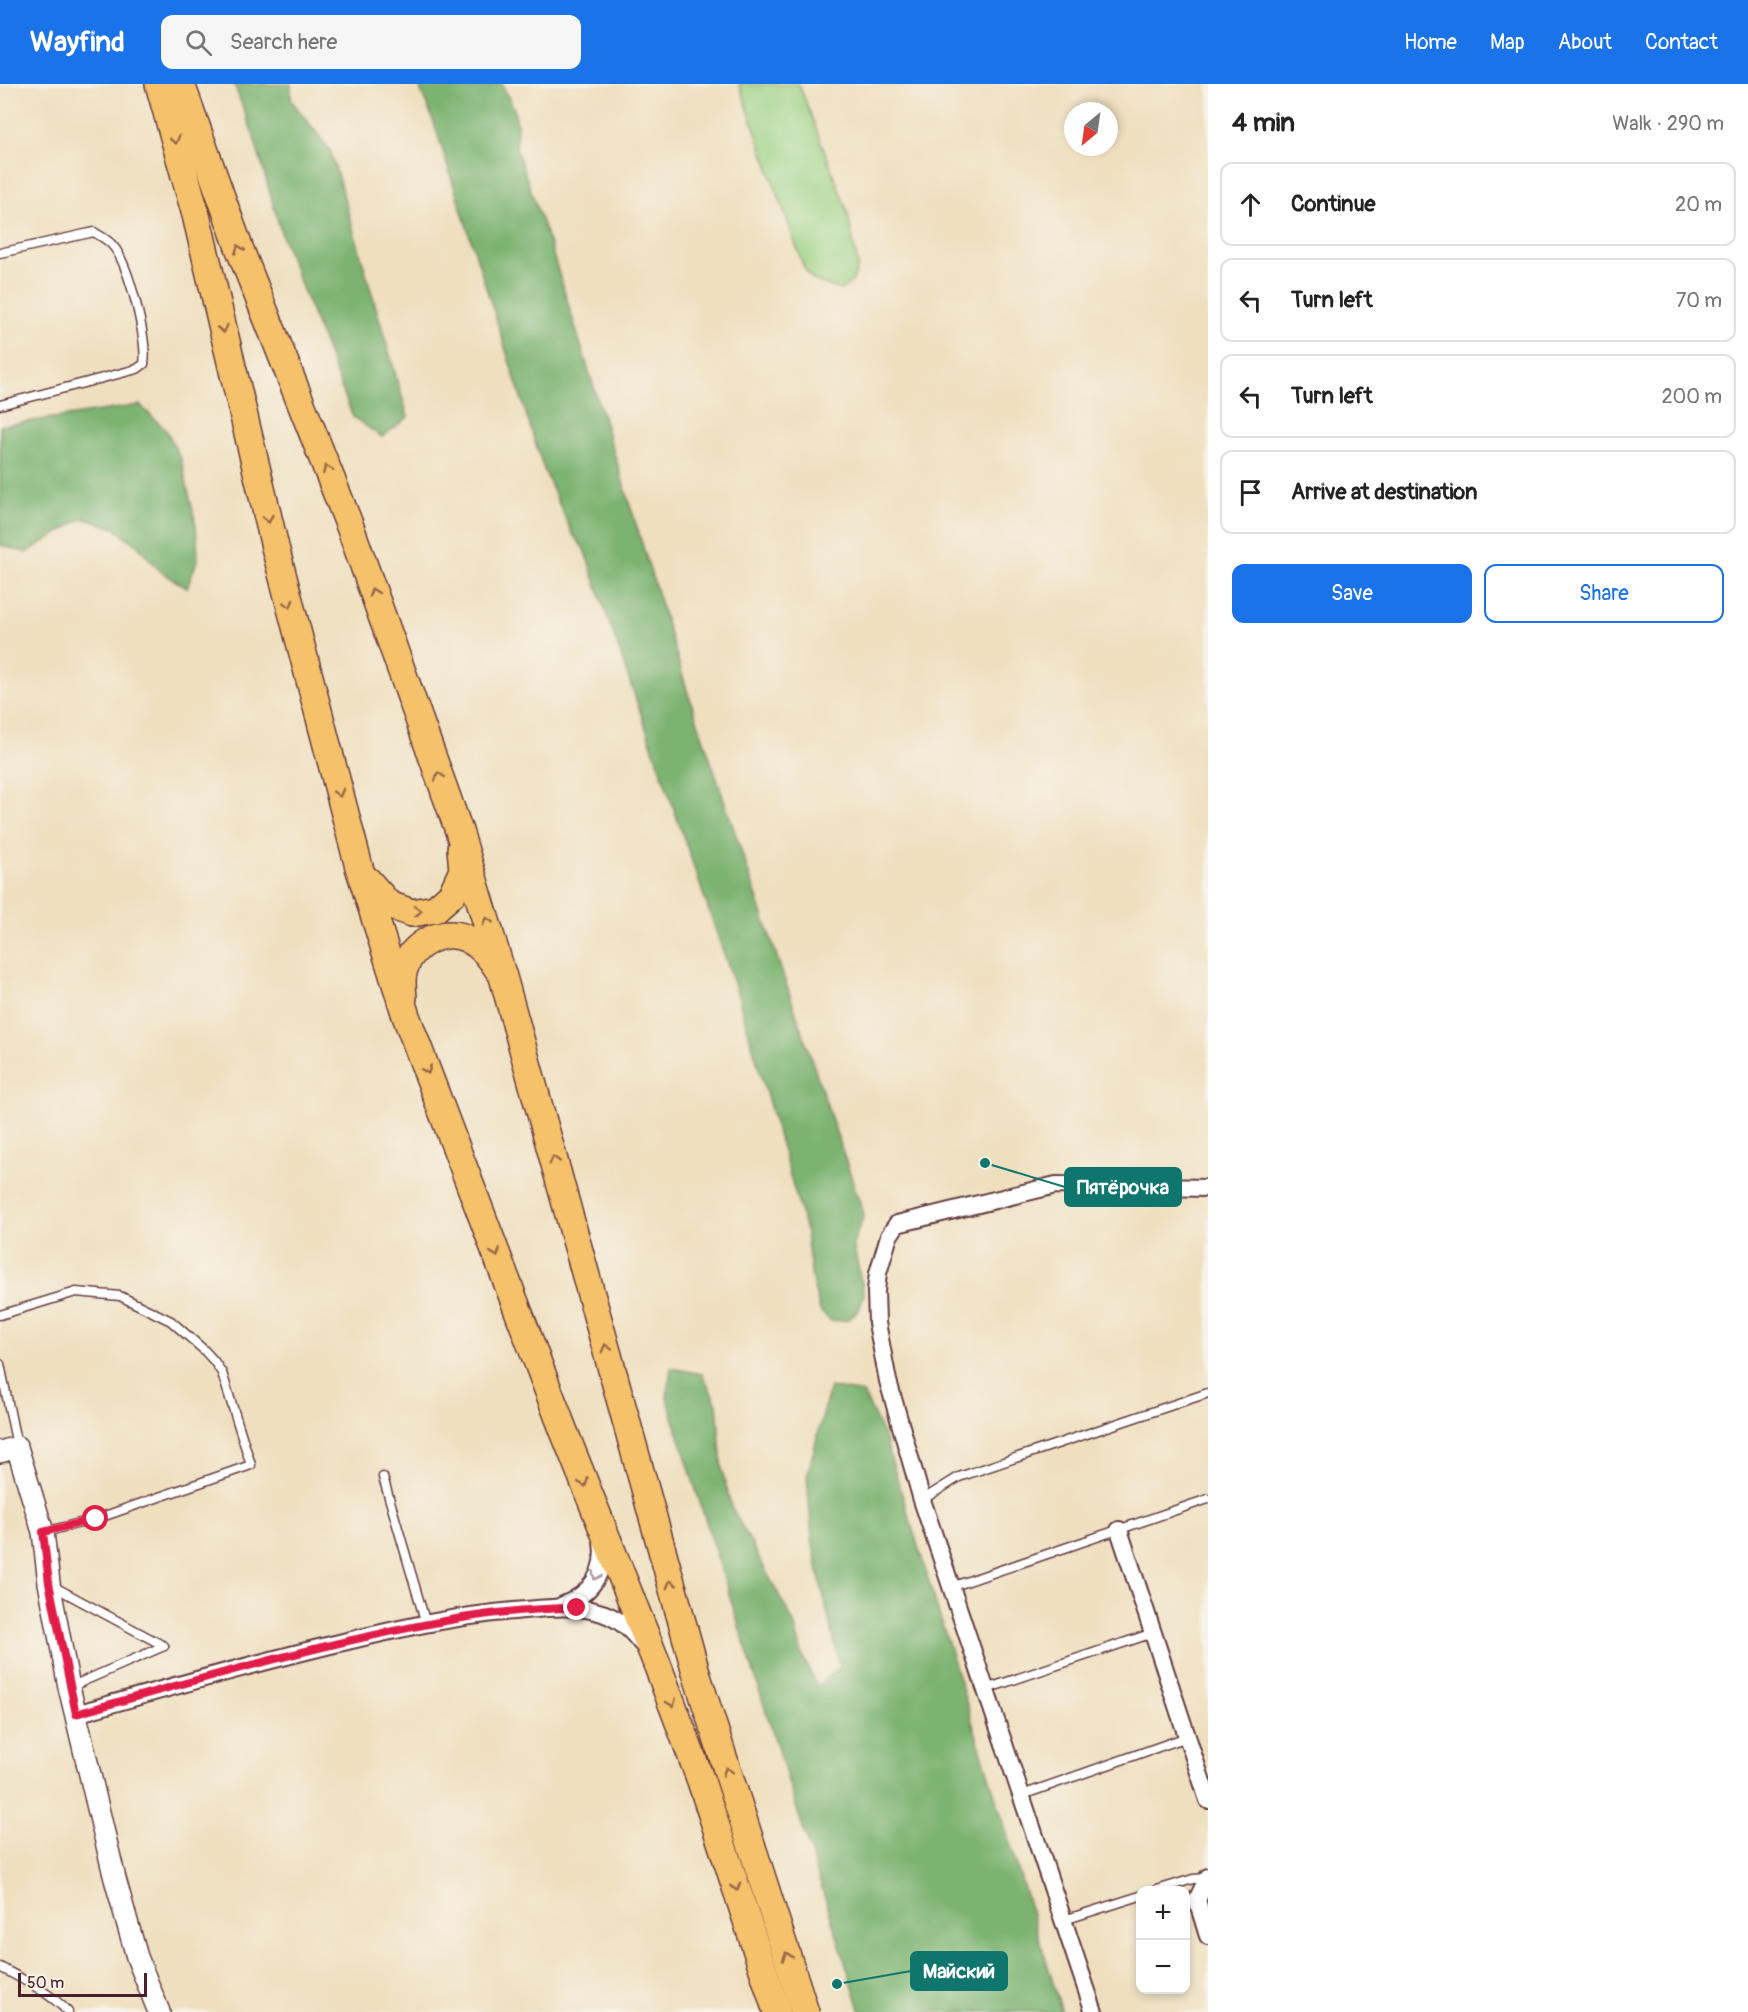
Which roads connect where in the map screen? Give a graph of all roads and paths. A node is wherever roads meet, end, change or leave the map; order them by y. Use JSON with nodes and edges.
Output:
{"nodes":[{"id":1,"x":159,"y":84,"type":"edge"},
{"id":2,"x":181,"y":84,"type":"edge"},
{"id":3,"x":0,"y":253,"type":"edge"},
{"id":4,"x":0,"y":405,"type":"edge"},
{"id":5,"x":459,"y":831,"type":"junction"},
{"id":6,"x":359,"y":867,"type":"junction"},
{"id":7,"x":503,"y":977,"type":"junction"},
{"id":8,"x":406,"y":1016,"type":"junction"},
{"id":9,"x":1208,"y":1188,"type":"edge"},
{"id":10,"x":0,"y":1315,"type":"edge"},
{"id":11,"x":0,"y":1364,"type":"edge"},
{"id":12,"x":1208,"y":1393,"type":"edge"},
{"id":13,"x":9,"y":1450,"type":"edge"},
{"id":14,"x":383,"y":1477,"type":"dead end"},
{"id":15,"x":1208,"y":1499,"type":"edge"},
{"id":16,"x":922,"y":1500,"type":"junction"},
{"id":17,"x":600,"y":1525,"type":"junction"},
{"id":18,"x":1119,"y":1530,"type":"junction"},
{"id":19,"x":43,"y":1532,"type":"junction"},
{"id":20,"x":49,"y":1583,"type":"junction"},
{"id":21,"x":951,"y":1587,"type":"junction"},
{"id":22,"x":557,"y":1608,"type":"junction"},
{"id":23,"x":426,"y":1624,"type":"junction"},
{"id":24,"x":1153,"y":1633,"type":"junction"},
{"id":25,"x":657,"y":1664,"type":"junction"},
{"id":26,"x":69,"y":1687,"type":"junction"},
{"id":27,"x":986,"y":1689,"type":"junction"},
{"id":28,"x":76,"y":1714,"type":"junction"},
{"id":29,"x":1187,"y":1737,"type":"junction"},
{"id":30,"x":1022,"y":1795,"type":"junction"},
{"id":31,"x":1208,"y":1800,"type":"edge"},
{"id":32,"x":1208,"y":1878,"type":"edge"},
{"id":33,"x":1170,"y":1886,"type":"edge"},
{"id":34,"x":1136,"y":1897,"type":"edge"},
{"id":35,"x":1064,"y":1920,"type":"junction"},
{"id":36,"x":1208,"y":1936,"type":"edge"},
{"id":37,"x":0,"y":1967,"type":"edge"},
{"id":38,"x":68,"y":2012,"type":"edge"},
{"id":39,"x":159,"y":2012,"type":"edge"},
{"id":40,"x":777,"y":2012,"type":"edge"},
{"id":41,"x":805,"y":2012,"type":"edge"},
{"id":42,"x":1094,"y":2012,"type":"edge"}],
"edges":[{"from":1,"to":6,"type":"highway","one_way":true},
{"from":5,"to":2,"type":"highway","one_way":true},
{"from":3,"to":4,"type":"lane"},
{"from":6,"to":5,"type":"highway","one_way":true},
{"from":7,"to":5,"type":"highway","one_way":true},
{"from":6,"to":8,"type":"highway"},
{"from":7,"to":8,"type":"highway"},
{"from":41,"to":7,"type":"highway","one_way":true},
{"from":8,"to":17,"type":"highway","one_way":true},
{"from":9,"to":16,"type":"street"},
{"from":10,"to":19,"type":"lane"},
{"from":11,"to":13,"type":"lane"},
{"from":12,"to":16,"type":"lane"},
{"from":13,"to":19,"type":"street"},
{"from":14,"to":23,"type":"lane"},
{"from":15,"to":18,"type":"lane"},
{"from":16,"to":21,"type":"street"},
{"from":17,"to":22,"type":"street","one_way":true},
{"from":17,"to":25,"type":"highway"},
{"from":18,"to":21,"type":"lane"},
{"from":18,"to":24,"type":"street"},
{"from":19,"to":20,"type":"street"},
{"from":20,"to":26,"type":"street"},
{"from":20,"to":26,"type":"lane"},
{"from":21,"to":27,"type":"street"},
{"from":22,"to":23,"type":"street"},
{"from":22,"to":25,"type":"street"},
{"from":23,"to":28,"type":"street"},
{"from":24,"to":27,"type":"lane"},
{"from":24,"to":29,"type":"street"},
{"from":25,"to":40,"type":"highway","one_way":true},
{"from":26,"to":28,"type":"street"},
{"from":27,"to":30,"type":"street"},
{"from":28,"to":39,"type":"street"},
{"from":29,"to":30,"type":"lane"},
{"from":29,"to":31,"type":"street"},
{"from":30,"to":35,"type":"street"},
{"from":32,"to":33,"type":"lane"},
{"from":32,"to":36,"type":"street"},
{"from":34,"to":35,"type":"lane"},
{"from":35,"to":42,"type":"street"},
{"from":37,"to":38,"type":"lane"}]}
